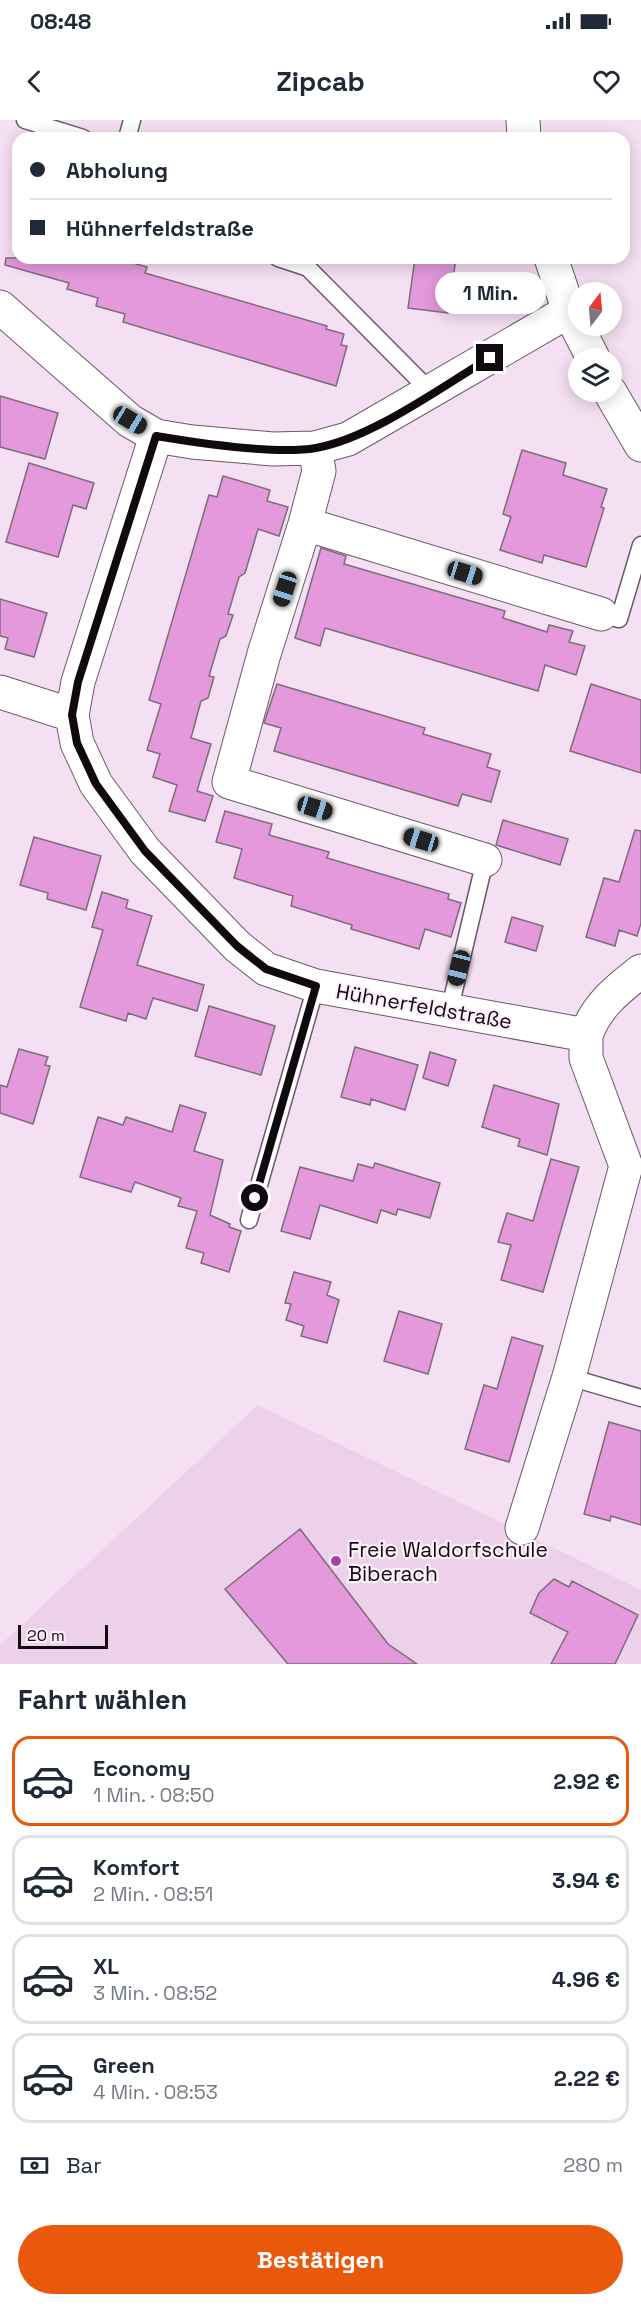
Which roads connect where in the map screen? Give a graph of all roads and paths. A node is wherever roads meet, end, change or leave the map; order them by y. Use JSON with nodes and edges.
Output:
{"nodes":[{"id":1,"x":25,"y":120,"type":"edge"},
{"id":2,"x":64,"y":132,"type":"edge"},
{"id":3,"x":296,"y":264,"type":"edge"},
{"id":4,"x":553,"y":264,"type":"edge"},
{"id":5,"x":0,"y":308,"type":"edge"},
{"id":6,"x":568,"y":308,"type":"edge"},
{"id":7,"x":568,"y":312,"type":"edge"},
{"id":8,"x":432,"y":393,"type":"junction"},
{"id":9,"x":616,"y":402,"type":"edge"},
{"id":10,"x":156,"y":436,"type":"junction"},
{"id":11,"x":641,"y":445,"type":"edge"},
{"id":12,"x":315,"y":448,"type":"junction"},
{"id":13,"x":306,"y":524,"type":"junction"},
{"id":14,"x":641,"y":545,"type":"edge"},
{"id":15,"x":601,"y":614,"type":"joint"},
{"id":16,"x":0,"y":692,"type":"edge"},
{"id":17,"x":72,"y":715,"type":"junction"},
{"id":18,"x":485,"y":860,"type":"joint"},
{"id":19,"x":641,"y":971,"type":"edge"},
{"id":20,"x":316,"y":986,"type":"junction"},
{"id":21,"x":449,"y":1011,"type":"junction"},
{"id":22,"x":586,"y":1035,"type":"junction"},
{"id":23,"x":634,"y":1171,"type":"edge"},
{"id":24,"x":249,"y":1220,"type":"dead end"},
{"id":25,"x":569,"y":1377,"type":"junction"},
{"id":26,"x":641,"y":1398,"type":"edge"},
{"id":27,"x":522,"y":1528,"type":"dead end"}],
"edges":[{"from":1,"to":2,"type":"lane"},
{"from":3,"to":8,"type":"lane"},
{"from":4,"to":6,"type":"street"},
{"from":5,"to":10,"type":"street"},
{"from":7,"to":8,"type":"street"},
{"from":8,"to":12,"type":"street"},
{"from":9,"to":11,"type":"street"},
{"from":10,"to":12,"type":"street"},
{"from":10,"to":17,"type":"street","name":"Hühnerfeldstraße"},
{"from":12,"to":13,"type":"street"},
{"from":13,"to":15,"type":"street"},
{"from":13,"to":18,"type":"street"},
{"from":14,"to":15,"type":"lane"},
{"from":16,"to":17,"type":"street"},
{"from":17,"to":20,"type":"street","name":"Hühnerfeldstraße"},
{"from":18,"to":21,"type":"lane"},
{"from":19,"to":22,"type":"street"},
{"from":20,"to":21,"type":"street","name":"Hühnerfeldstraße"},
{"from":20,"to":24,"type":"lane"},
{"from":21,"to":22,"type":"street","name":"Hühnerfeldstraße"},
{"from":22,"to":23,"type":"street"},
{"from":23,"to":25,"type":"street"},
{"from":25,"to":26,"type":"lane"},
{"from":25,"to":27,"type":"street"}]}
